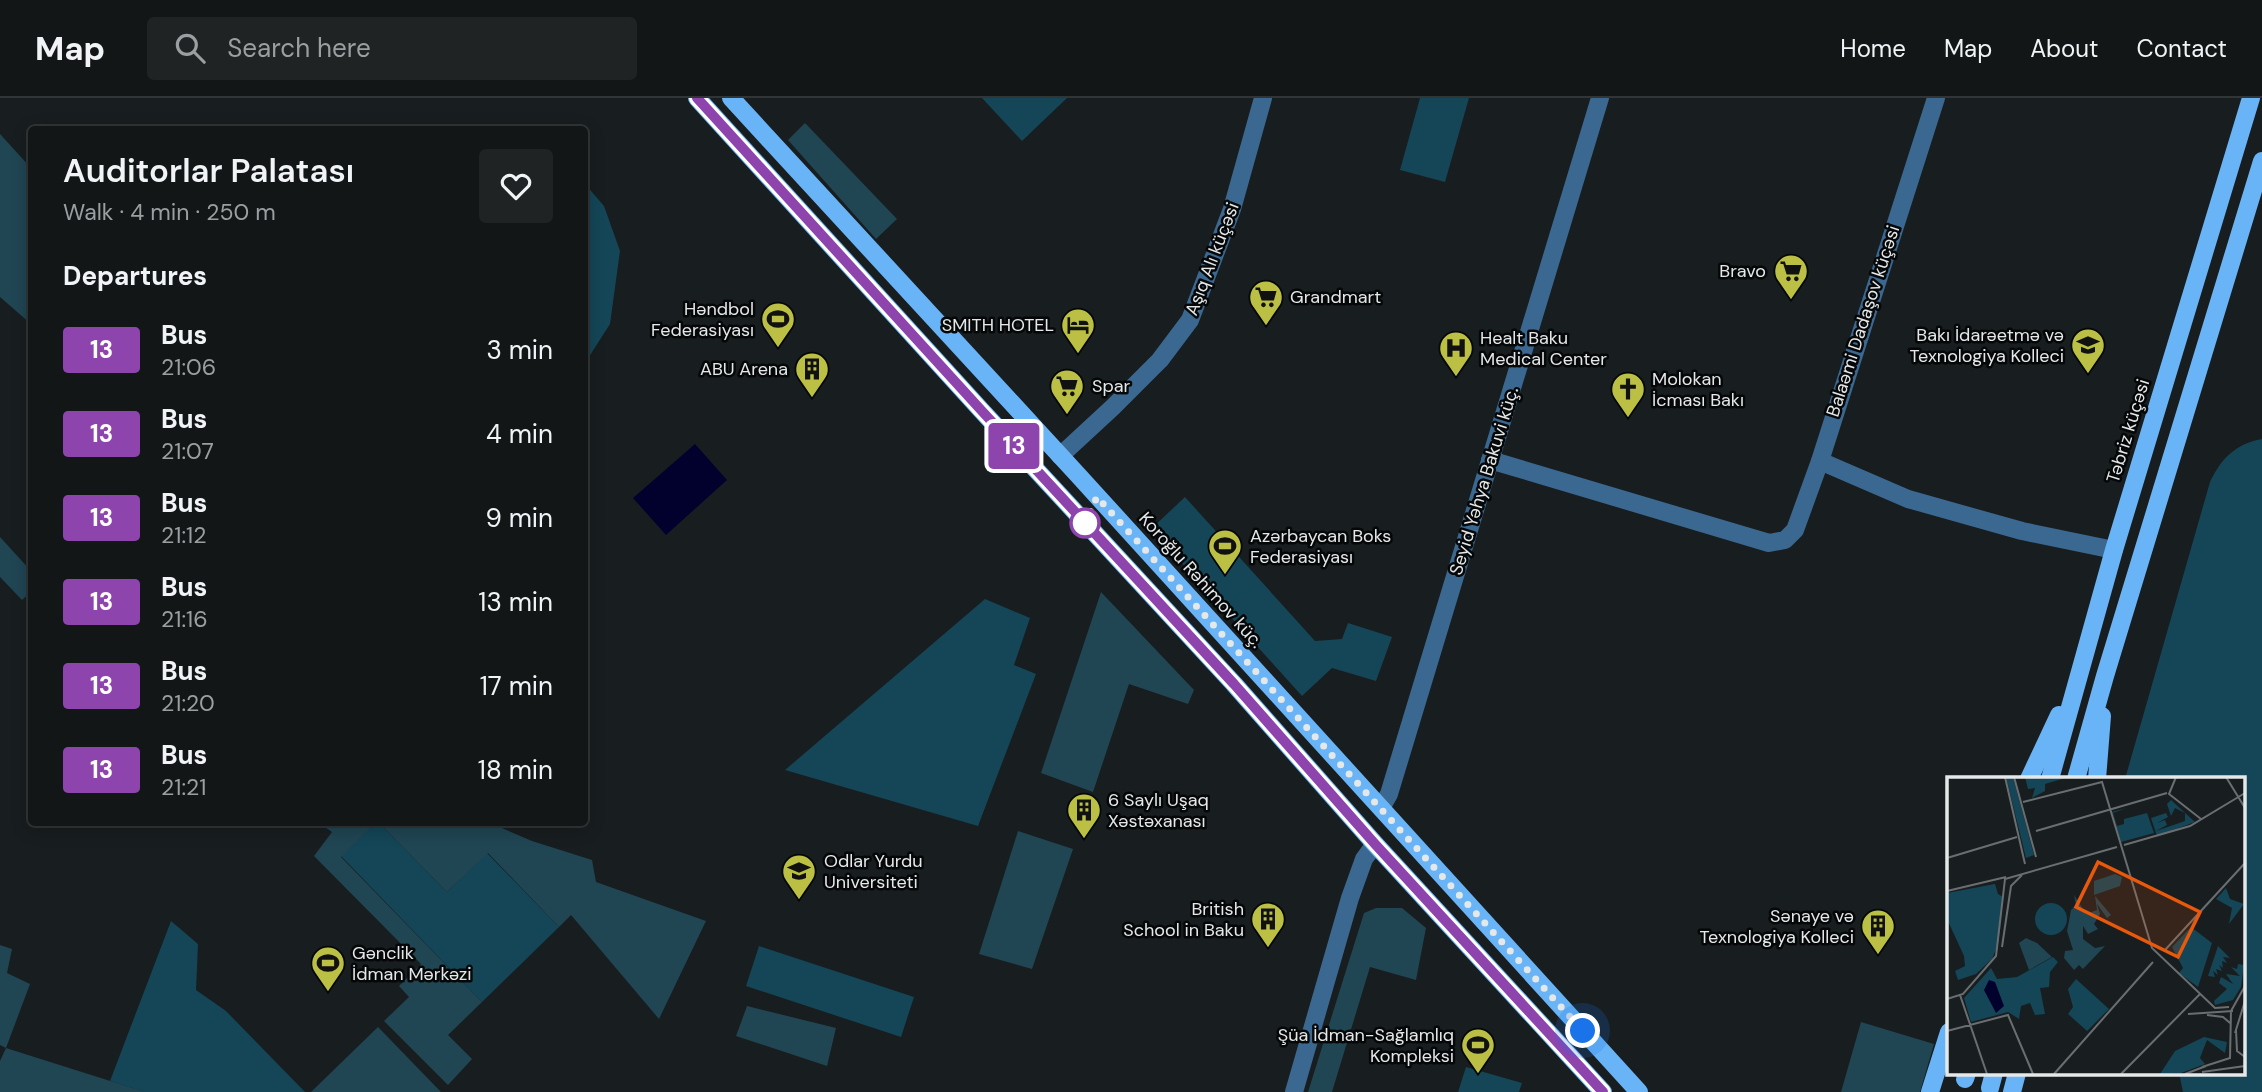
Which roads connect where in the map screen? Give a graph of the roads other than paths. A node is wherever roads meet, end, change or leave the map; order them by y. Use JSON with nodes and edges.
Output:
{"nodes":[{"id":1,"x":697,"y":98,"type":"edge"},
{"id":2,"x":731,"y":98,"type":"edge"},
{"id":3,"x":1263,"y":98,"type":"edge"},
{"id":4,"x":1600,"y":98,"type":"edge"},
{"id":5,"x":1936,"y":98,"type":"edge"},
{"id":6,"x":2251,"y":98,"type":"edge"},
{"id":7,"x":2262,"y":161,"type":"edge"},
{"id":8,"x":1060,"y":456,"type":"junction"},
{"id":9,"x":1490,"y":460,"type":"junction"},
{"id":10,"x":1820,"y":461,"type":"junction"},
{"id":11,"x":2114,"y":550,"type":"junction"},
{"id":12,"x":2081,"y":671,"type":"junction"},
{"id":13,"x":2105,"y":676,"type":"junction"},
{"id":14,"x":2030,"y":777,"type":"edge"},
{"id":15,"x":2051,"y":777,"type":"edge"},
{"id":16,"x":2077,"y":777,"type":"edge"},
{"id":17,"x":2097,"y":777,"type":"edge"},
{"id":18,"x":1381,"y":808,"type":"junction"},
{"id":19,"x":1375,"y":844,"type":"junction"},
{"id":20,"x":1947,"y":1038,"type":"edge"},
{"id":21,"x":2017,"y":1074,"type":"edge"},
{"id":22,"x":1294,"y":1092,"type":"edge"},
{"id":23,"x":1603,"y":1092,"type":"edge"},
{"id":24,"x":1639,"y":1092,"type":"edge"},
{"id":25,"x":1930,"y":1092,"type":"edge"},
{"id":26,"x":2012,"y":1092,"type":"edge"}],
"edges":[{"from":1,"to":19,"type":"main road"},
{"from":2,"to":8,"type":"main road","name":"Koroğlu Rəhimov küç."},
{"from":3,"to":8,"type":"street","name":"Aşıq Alı küçəsi"},
{"from":4,"to":9,"type":"street","name":"Seyid Yəhya Bakuvi küç."},
{"from":5,"to":10,"type":"street","name":"Balaəmi Dadaşov küçəsi"},
{"from":6,"to":11,"type":"main road","name":"Təbriz küçəsi"},
{"from":7,"to":13,"type":"main road"},
{"from":8,"to":18,"type":"main road","name":"Koroğlu Rəhimov küç."},
{"from":9,"to":10,"type":"street","name":"Balaəmi Dadaşov küçəsi"},
{"from":9,"to":18,"type":"street","name":"Seyid Yəhya Bakuvi küç."},
{"from":10,"to":11,"type":"street"},
{"from":11,"to":12,"type":"main road","name":"Təbriz küçəsi"},
{"from":12,"to":14,"type":"main road"},
{"from":12,"to":15,"type":"main road","name":"Təbriz küçəsi"},
{"from":13,"to":16,"type":"main road"},
{"from":13,"to":17,"type":"main road"},
{"from":18,"to":24,"type":"main road","name":"Koroğlu Rəhimov küç."},
{"from":19,"to":22,"type":"street"},
{"from":19,"to":23,"type":"main road"},
{"from":20,"to":25,"type":"main road"},
{"from":21,"to":26,"type":"main road"}]}
